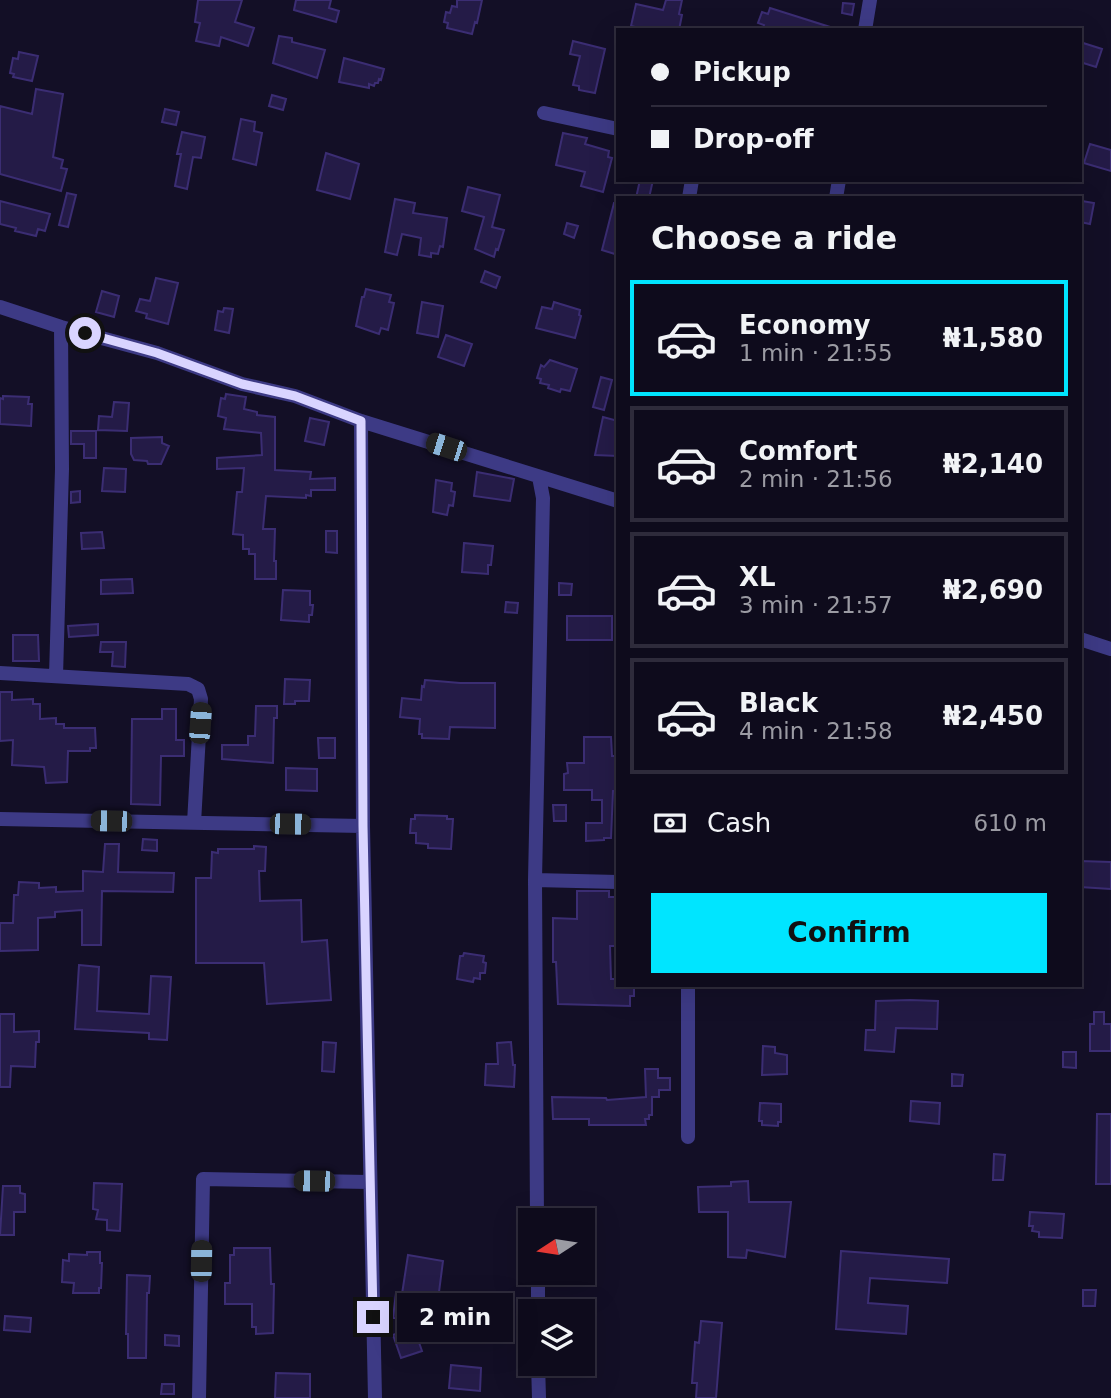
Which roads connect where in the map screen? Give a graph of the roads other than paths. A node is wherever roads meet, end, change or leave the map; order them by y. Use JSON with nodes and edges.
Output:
{"nodes":[{"id":1,"x":870,"y":0,"type":"edge"},
{"id":2,"x":865,"y":28,"type":"edge"},
{"id":3,"x":544,"y":113,"type":"dead end"},
{"id":4,"x":616,"y":129,"type":"edge"},
{"id":5,"x":0,"y":307,"type":"edge"},
{"id":6,"x":61,"y":327,"type":"junction"},
{"id":7,"x":361,"y":421,"type":"junction"},
{"id":8,"x":539,"y":477,"type":"junction"},
{"id":9,"x":616,"y":500,"type":"edge"},
{"id":10,"x":1082,"y":640,"type":"edge"},
{"id":11,"x":1111,"y":649,"type":"edge"},
{"id":12,"x":0,"y":673,"type":"edge"},
{"id":13,"x":56,"y":676,"type":"junction"},
{"id":14,"x":0,"y":819,"type":"edge"},
{"id":15,"x":194,"y":823,"type":"junction"},
{"id":16,"x":363,"y":826,"type":"junction"},
{"id":17,"x":535,"y":880,"type":"junction"},
{"id":18,"x":616,"y":882,"type":"edge"},
{"id":19,"x":688,"y":987,"type":"edge"},
{"id":20,"x":688,"y":1137,"type":"dead end"},
{"id":21,"x":369,"y":1182,"type":"junction"},
{"id":22,"x":537,"y":1208,"type":"edge"},
{"id":23,"x":538,"y":1376,"type":"edge"},
{"id":24,"x":199,"y":1398,"type":"edge"},
{"id":25,"x":375,"y":1398,"type":"edge"},
{"id":26,"x":539,"y":1398,"type":"edge"}],
"edges":[{"from":1,"to":2,"type":"street"},
{"from":3,"to":4,"type":"street"},
{"from":5,"to":6,"type":"street"},
{"from":6,"to":7,"type":"street"},
{"from":6,"to":13,"type":"street"},
{"from":7,"to":8,"type":"street"},
{"from":7,"to":16,"type":"street"},
{"from":8,"to":9,"type":"street"},
{"from":8,"to":17,"type":"street"},
{"from":10,"to":11,"type":"street"},
{"from":12,"to":13,"type":"street"},
{"from":13,"to":15,"type":"street"},
{"from":14,"to":15,"type":"street"},
{"from":15,"to":16,"type":"street"},
{"from":16,"to":21,"type":"street"},
{"from":17,"to":18,"type":"street"},
{"from":17,"to":22,"type":"street"},
{"from":19,"to":20,"type":"street"},
{"from":21,"to":24,"type":"street"},
{"from":21,"to":25,"type":"street"},
{"from":23,"to":26,"type":"street"}]}
